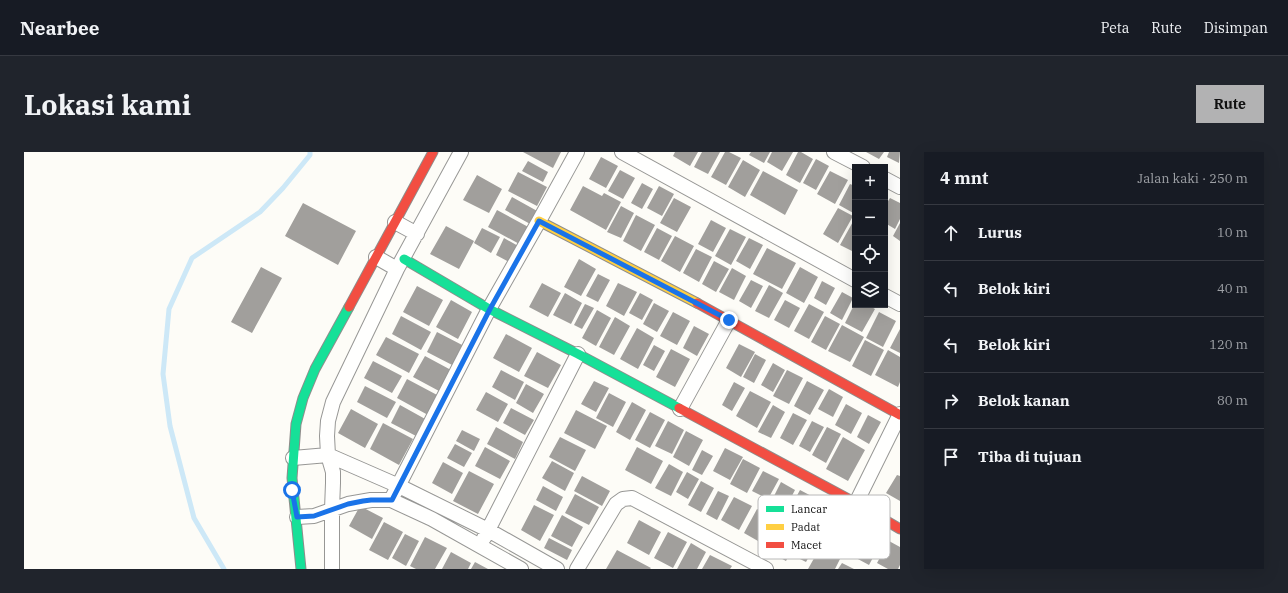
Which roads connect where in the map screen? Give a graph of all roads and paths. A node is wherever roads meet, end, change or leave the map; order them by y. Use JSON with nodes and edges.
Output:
{"nodes":[{"id":1,"x":433,"y":152,"type":"edge"},
{"id":2,"x":461,"y":152,"type":"edge"},
{"id":3,"x":577,"y":152,"type":"edge"},
{"id":4,"x":622,"y":152,"type":"edge"},
{"id":5,"x":834,"y":152,"type":"edge"},
{"id":6,"x":857,"y":164,"type":"edge"},
{"id":7,"x":888,"y":180,"type":"edge"},
{"id":8,"x":900,"y":186,"type":"edge"},
{"id":9,"x":539,"y":221,"type":"junction"},
{"id":10,"x":395,"y":222,"type":"junction"},
{"id":11,"x":417,"y":234,"type":"junction"},
{"id":12,"x":376,"y":257,"type":"junction"},
{"id":13,"x":401,"y":264,"type":"junction"},
{"id":14,"x":852,"y":278,"type":"edge"},
{"id":15,"x":888,"y":298,"type":"edge"},
{"id":16,"x":900,"y":304,"type":"edge"},
{"id":17,"x":490,"y":309,"type":"junction"},
{"id":18,"x":729,"y":320,"type":"junction"},
{"id":19,"x":578,"y":354,"type":"junction"},
{"id":20,"x":680,"y":409,"type":"junction"},
{"id":21,"x":900,"y":414,"type":"edge"},
{"id":22,"x":328,"y":455,"type":"junction"},
{"id":23,"x":293,"y":458,"type":"junction"},
{"id":24,"x":399,"y":486,"type":"junction"},
{"id":25,"x":843,"y":495,"type":"edge"},
{"id":26,"x":860,"y":495,"type":"edge"},
{"id":27,"x":392,"y":500,"type":"junction"},
{"id":28,"x":332,"y":509,"type":"junction"},
{"id":29,"x":297,"y":517,"type":"junction"},
{"id":30,"x":890,"y":523,"type":"edge"},
{"id":31,"x":900,"y":529,"type":"edge"},
{"id":32,"x":488,"y":530,"type":"junction"},
{"id":33,"x":480,"y":545,"type":"junction"},
{"id":34,"x":301,"y":569,"type":"edge"},
{"id":35,"x":332,"y":569,"type":"edge"},
{"id":36,"x":521,"y":569,"type":"edge"},
{"id":37,"x":557,"y":569,"type":"edge"},
{"id":38,"x":578,"y":569,"type":"edge"},
{"id":39,"x":766,"y":569,"type":"edge"}],
"edges":[{"from":1,"to":10,"type":"street"},
{"from":2,"to":11,"type":"street"},
{"from":3,"to":9,"type":"street"},
{"from":4,"to":14,"type":"street"},
{"from":5,"to":6,"type":"street"},
{"from":7,"to":8,"type":"street"},
{"from":9,"to":17,"type":"street"},
{"from":9,"to":18,"type":"street"},
{"from":10,"to":11,"type":"street"},
{"from":10,"to":12,"type":"street"},
{"from":11,"to":13,"type":"street"},
{"from":12,"to":13,"type":"street"},
{"from":12,"to":23,"type":"street"},
{"from":13,"to":17,"type":"street"},
{"from":13,"to":22,"type":"street"},
{"from":15,"to":16,"type":"street"},
{"from":17,"to":19,"type":"street"},
{"from":17,"to":24,"type":"street"},
{"from":18,"to":20,"type":"street"},
{"from":18,"to":21,"type":"street"},
{"from":19,"to":20,"type":"street"},
{"from":19,"to":32,"type":"street"},
{"from":20,"to":25,"type":"street"},
{"from":21,"to":26,"type":"street"},
{"from":22,"to":23,"type":"street"},
{"from":22,"to":24,"type":"street"},
{"from":22,"to":28,"type":"street"},
{"from":23,"to":29,"type":"street"},
{"from":24,"to":27,"type":"street"},
{"from":24,"to":32,"type":"street"},
{"from":27,"to":28,"type":"street"},
{"from":27,"to":33,"type":"street"},
{"from":28,"to":29,"type":"street"},
{"from":28,"to":35,"type":"street"},
{"from":29,"to":34,"type":"street"},
{"from":30,"to":31,"type":"street"},
{"from":32,"to":33,"type":"street"},
{"from":32,"to":37,"type":"street"},
{"from":33,"to":36,"type":"street"},
{"from":38,"to":39,"type":"street"}]}
